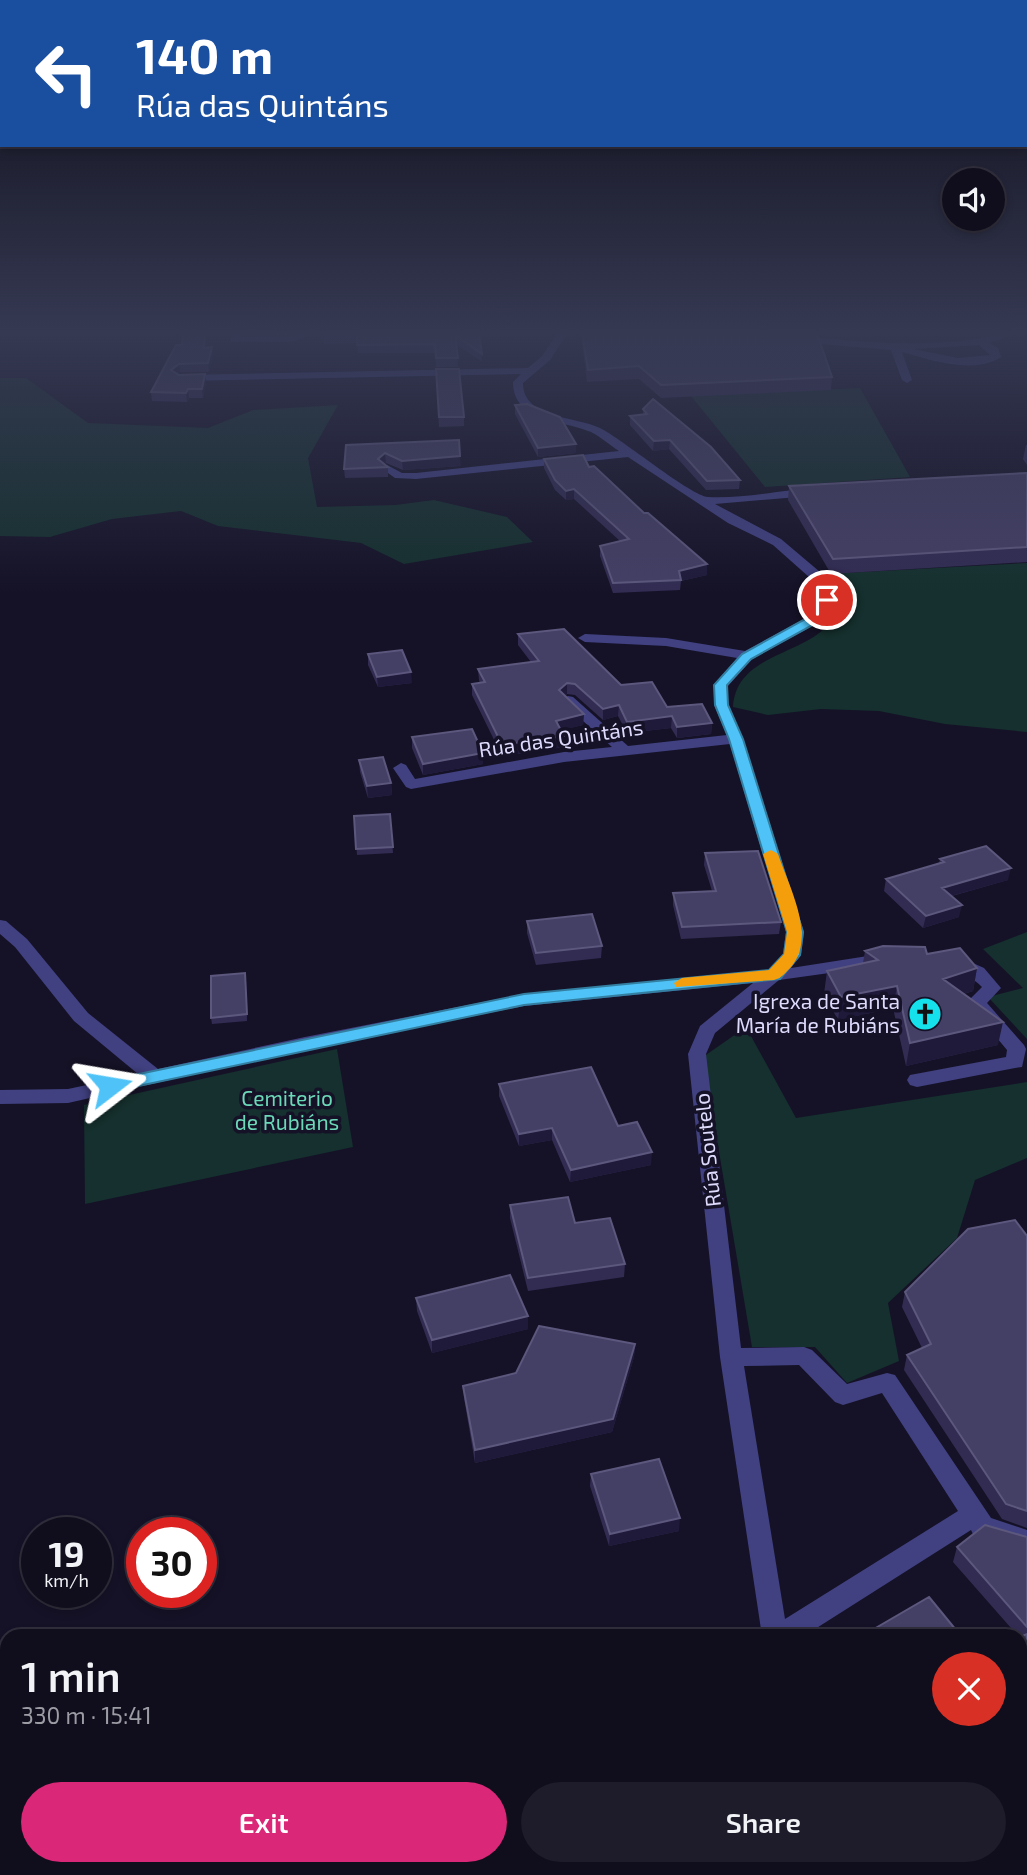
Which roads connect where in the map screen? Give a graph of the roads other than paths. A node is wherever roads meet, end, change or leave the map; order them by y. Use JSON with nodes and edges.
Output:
{"nodes":[{"id":1,"x":557,"y":420,"type":"edge"},
{"id":2,"x":631,"y":453,"type":"junction"},
{"id":3,"x":387,"y":467,"type":"edge"},
{"id":4,"x":823,"y":491,"type":"edge"},
{"id":5,"x":703,"y":501,"type":"junction"},
{"id":6,"x":585,"y":638,"type":"dead end"},
{"id":7,"x":747,"y":656,"type":"junction"},
{"id":8,"x":568,"y":700,"type":"edge"},
{"id":9,"x":736,"y":739,"type":"junction"},
{"id":10,"x":625,"y":751,"type":"junction"},
{"id":11,"x":401,"y":768,"type":"dead end"},
{"id":12,"x":0,"y":925,"type":"edge"},
{"id":13,"x":902,"y":959,"type":"edge"},
{"id":14,"x":939,"y":961,"type":"edge"},
{"id":15,"x":774,"y":975,"type":"junction"},
{"id":16,"x":152,"y":1075,"type":"junction"},
{"id":17,"x":917,"y":1080,"type":"dead end"},
{"id":18,"x":0,"y":1097,"type":"edge"},
{"id":19,"x":731,"y":1357,"type":"junction"},
{"id":20,"x":975,"y":1514,"type":"junction"},
{"id":21,"x":1027,"y":1541,"type":"edge"},
{"id":22,"x":774,"y":1629,"type":"edge"},
{"id":23,"x":792,"y":1629,"type":"edge"}],
"edges":[{"from":1,"to":2,"type":"street"},
{"from":2,"to":3,"type":"street"},
{"from":2,"to":5,"type":"street"},
{"from":4,"to":5,"type":"street"},
{"from":5,"to":7,"type":"street"},
{"from":6,"to":7,"type":"street"},
{"from":7,"to":9,"type":"street"},
{"from":8,"to":10,"type":"street"},
{"from":9,"to":10,"type":"street","name":"Rúa das Quintáns"},
{"from":9,"to":15,"type":"street"},
{"from":10,"to":11,"type":"street","name":"Rúa das Quintáns"},
{"from":12,"to":16,"type":"street"},
{"from":13,"to":15,"type":"street"},
{"from":14,"to":17,"type":"street"},
{"from":15,"to":16,"type":"street"},
{"from":15,"to":19,"type":"street","name":"Rúa Soutelo"},
{"from":16,"to":18,"type":"street"},
{"from":19,"to":20,"type":"street"},
{"from":19,"to":22,"type":"street","name":"Rúa Soutelo"},
{"from":20,"to":21,"type":"street"},
{"from":20,"to":23,"type":"street"}]}
